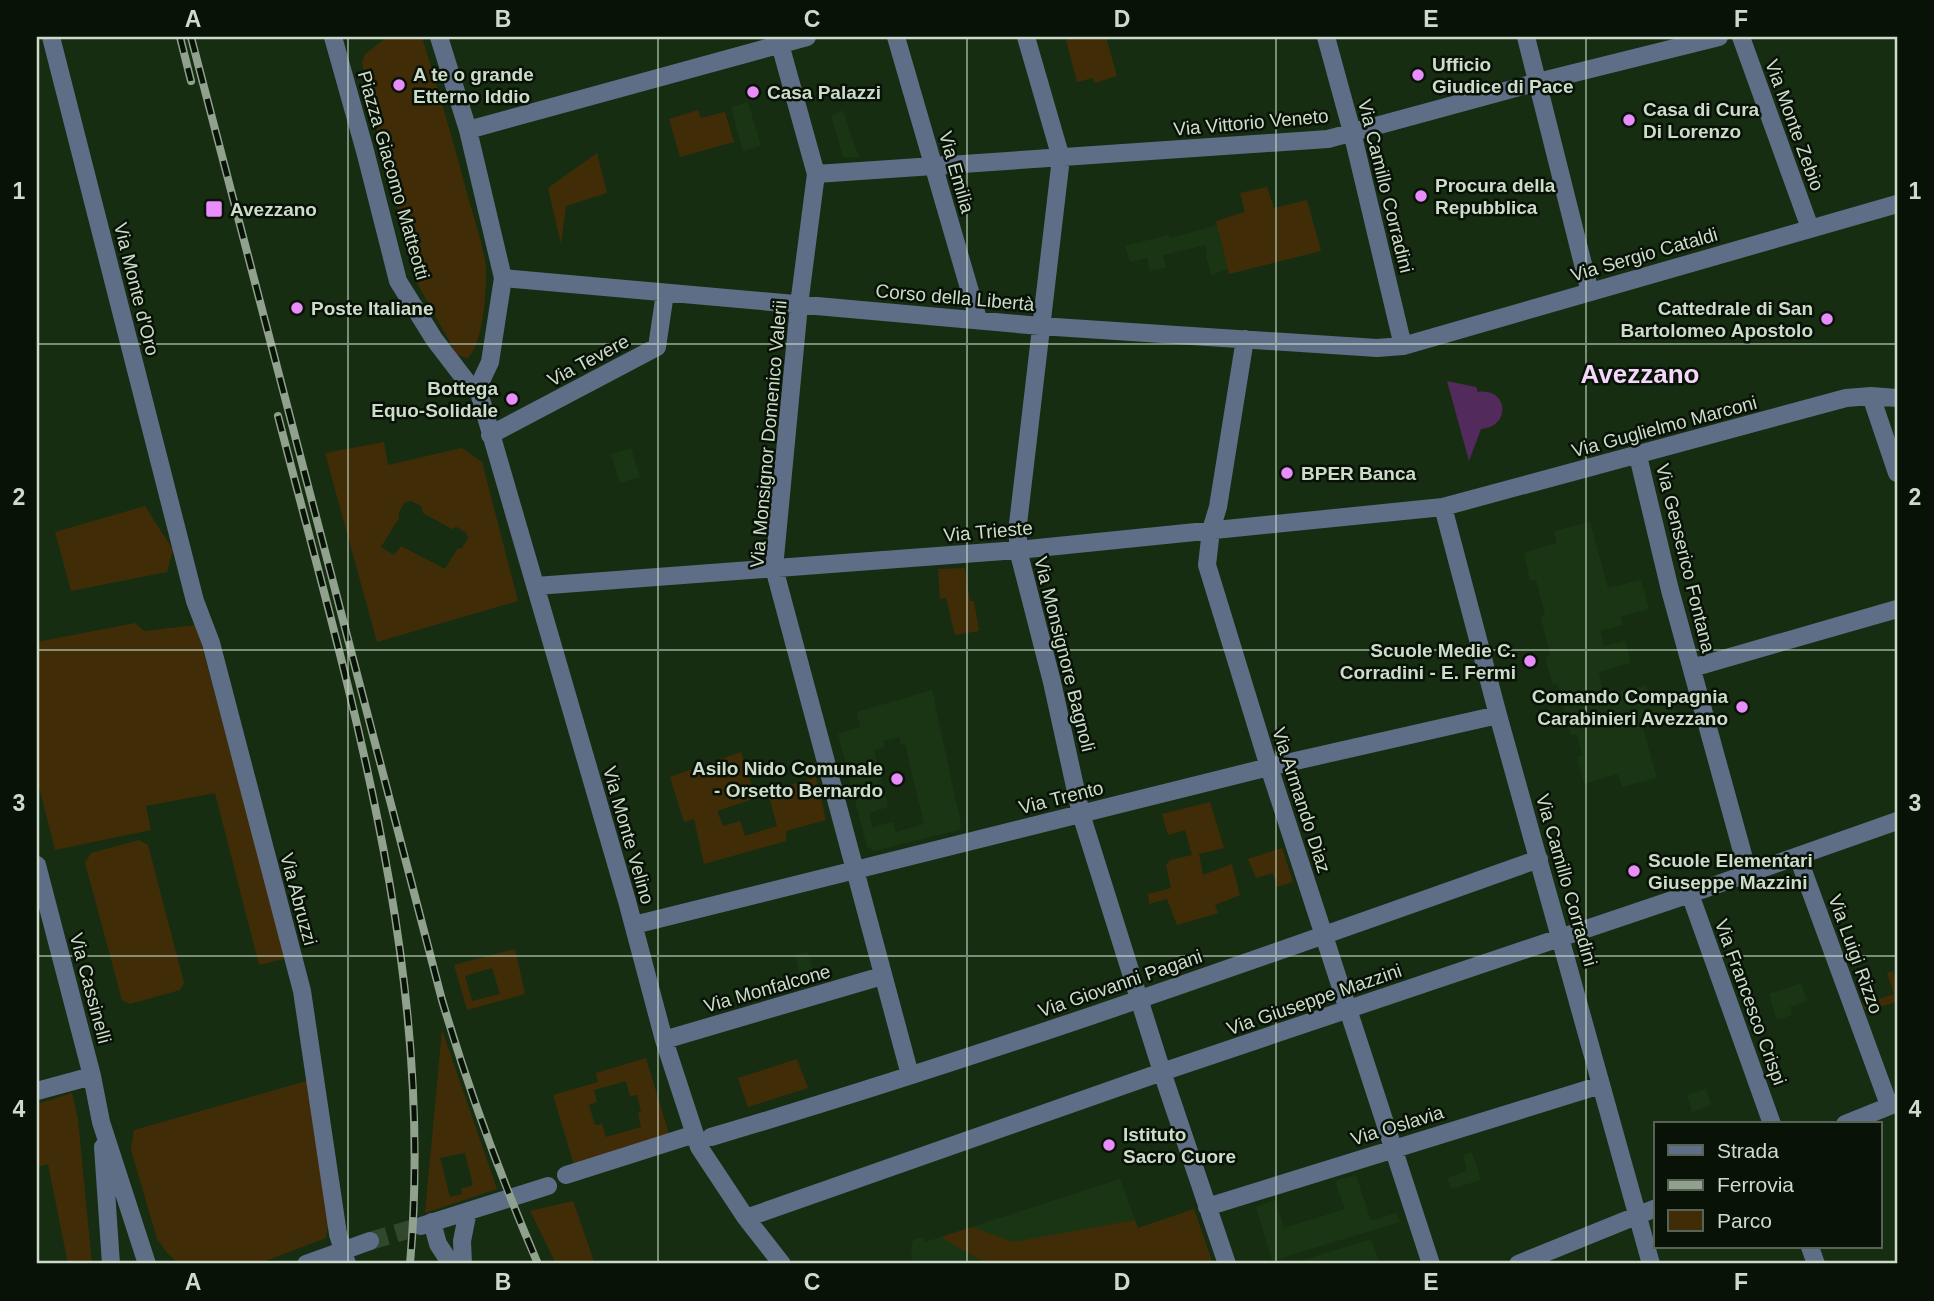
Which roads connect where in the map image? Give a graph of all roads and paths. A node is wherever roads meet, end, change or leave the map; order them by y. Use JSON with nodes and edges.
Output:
{"nodes":[{"id":1,"x":51,"y":37,"type":"edge"},
{"id":2,"x":439,"y":37,"type":"edge"},
{"id":3,"x":807,"y":37,"type":"edge"},
{"id":4,"x":896,"y":37,"type":"edge"},
{"id":5,"x":1026,"y":37,"type":"edge"},
{"id":6,"x":1325,"y":37,"type":"edge"},
{"id":7,"x":1526,"y":37,"type":"edge"},
{"id":8,"x":1719,"y":37,"type":"edge"},
{"id":9,"x":1741,"y":37,"type":"edge"},
{"id":10,"x":335,"y":38,"type":"edge"},
{"id":11,"x":779,"y":40,"type":"edge"},
{"id":12,"x":1538,"y":82,"type":"junction"},
{"id":13,"x":468,"y":130,"type":"junction"},
{"id":14,"x":1352,"y":132,"type":"junction"},
{"id":15,"x":1061,"y":158,"type":"junction"},
{"id":16,"x":934,"y":166,"type":"junction"},
{"id":17,"x":816,"y":174,"type":"junction"},
{"id":18,"x":1897,"y":204,"type":"edge"},
{"id":19,"x":1810,"y":228,"type":"junction"},
{"id":20,"x":503,"y":278,"type":"junction"},
{"id":21,"x":1590,"y":292,"type":"junction"},
{"id":22,"x":664,"y":293,"type":"junction"},
{"id":23,"x":799,"y":304,"type":"junction"},
{"id":24,"x":978,"y":319,"type":"junction"},
{"id":25,"x":1040,"y":326,"type":"junction"},
{"id":26,"x":1245,"y":339,"type":"junction"},
{"id":27,"x":1403,"y":346,"type":"junction"},
{"id":28,"x":477,"y":387,"type":"junction"},
{"id":29,"x":1871,"y":396,"type":"junction"},
{"id":30,"x":1897,"y":398,"type":"edge"},
{"id":31,"x":490,"y":435,"type":"junction"},
{"id":32,"x":1638,"y":456,"type":"junction"},
{"id":33,"x":1897,"y":473,"type":"edge"},
{"id":34,"x":1443,"y":507,"type":"junction"},
{"id":35,"x":1211,"y":530,"type":"junction"},
{"id":36,"x":1018,"y":550,"type":"junction"},
{"id":37,"x":183,"y":551,"type":"joint"},
{"id":38,"x":774,"y":568,"type":"junction"},
{"id":39,"x":536,"y":586,"type":"junction"},
{"id":40,"x":1897,"y":609,"type":"edge"},
{"id":41,"x":1692,"y":668,"type":"junction"},
{"id":42,"x":1498,"y":715,"type":"junction"},
{"id":43,"x":1269,"y":768,"type":"junction"},
{"id":44,"x":1081,"y":814,"type":"junction"},
{"id":45,"x":1897,"y":821,"type":"edge"},
{"id":46,"x":1798,"y":856,"type":"junction"},
{"id":47,"x":1539,"y":859,"type":"junction"},
{"id":48,"x":37,"y":865,"type":"edge"},
{"id":49,"x":854,"y":869,"type":"junction"},
{"id":50,"x":1748,"y":873,"type":"junction"},
{"id":51,"x":1689,"y":894,"type":"junction"},
{"id":52,"x":634,"y":925,"type":"junction"},
{"id":53,"x":1323,"y":936,"type":"junction"},
{"id":54,"x":1562,"y":938,"type":"junction"},
{"id":55,"x":882,"y":976,"type":"junction"},
{"id":56,"x":1139,"y":999,"type":"junction"},
{"id":57,"x":1347,"y":1011,"type":"junction"},
{"id":58,"x":664,"y":1040,"type":"junction"},
{"id":59,"x":1162,"y":1072,"type":"junction"},
{"id":60,"x":909,"y":1075,"type":"junction"},
{"id":61,"x":92,"y":1076,"type":"junction"},
{"id":62,"x":1601,"y":1085,"type":"junction"},
{"id":63,"x":37,"y":1091,"type":"edge"},
{"id":64,"x":1893,"y":1104,"type":"edge"},
{"id":65,"x":101,"y":1122,"type":"junction"},
{"id":66,"x":1771,"y":1122,"type":"edge"},
{"id":67,"x":1850,"y":1122,"type":"edge"},
{"id":68,"x":703,"y":1136,"type":"junction"},
{"id":69,"x":1393,"y":1147,"type":"junction"},
{"id":70,"x":566,"y":1174,"type":"dead end"},
{"id":71,"x":548,"y":1186,"type":"dead end"},
{"id":72,"x":1207,"y":1207,"type":"junction"},
{"id":73,"x":1654,"y":1209,"type":"edge"},
{"id":74,"x":468,"y":1211,"type":"junction"},
{"id":75,"x":1638,"y":1216,"type":"junction"},
{"id":76,"x":746,"y":1218,"type":"junction"},
{"id":77,"x":370,"y":1241,"type":"tunnel mouth"},
{"id":78,"x":143,"y":1245,"type":"junction"},
{"id":79,"x":111,"y":1264,"type":"edge"},
{"id":80,"x":147,"y":1264,"type":"edge"},
{"id":81,"x":153,"y":1264,"type":"edge"},
{"id":82,"x":306,"y":1264,"type":"edge"},
{"id":83,"x":347,"y":1264,"type":"edge"},
{"id":84,"x":452,"y":1264,"type":"edge"},
{"id":85,"x":463,"y":1264,"type":"edge"},
{"id":86,"x":782,"y":1264,"type":"edge"},
{"id":87,"x":1227,"y":1264,"type":"edge"},
{"id":88,"x":1431,"y":1264,"type":"edge"},
{"id":89,"x":1518,"y":1264,"type":"edge"},
{"id":90,"x":1651,"y":1264,"type":"edge"}],
"edges":[{"from":1,"to":37,"type":"street","name":"Via Monte d'Oro"},
{"from":2,"to":13,"type":"street"},
{"from":3,"to":11,"type":"street"},
{"from":4,"to":16,"type":"street","name":"Via Emilia"},
{"from":5,"to":15,"type":"street","name":"Via Monsignore Bagnoli"},
{"from":6,"to":14,"type":"street","name":"Via Camillo Corradini"},
{"from":7,"to":12,"type":"street"},
{"from":8,"to":12,"type":"street","name":"Via Vittorio Veneto"},
{"from":9,"to":19,"type":"street","name":"Via Monte Zebio"},
{"from":10,"to":28,"type":"street","name":"Piazza Giacomo Matteotti"},
{"from":11,"to":13,"type":"street"},
{"from":11,"to":17,"type":"street","name":"Via Monsignor Domenico Valerii"},
{"from":12,"to":14,"type":"street","name":"Via Vittorio Veneto"},
{"from":12,"to":21,"type":"street"},
{"from":13,"to":20,"type":"street"},
{"from":14,"to":15,"type":"street","name":"Via Vittorio Veneto"},
{"from":14,"to":27,"type":"street","name":"Via Camillo Corradini"},
{"from":15,"to":16,"type":"street","name":"Via Vittorio Veneto"},
{"from":15,"to":25,"type":"street","name":"Via Monsignore Bagnoli"},
{"from":16,"to":17,"type":"street","name":"Via Vittorio Veneto"},
{"from":16,"to":24,"type":"street","name":"Via Emilia"},
{"from":17,"to":23,"type":"street","name":"Via Monsignor Domenico Valerii"},
{"from":18,"to":19,"type":"street","name":"Via Sergio Cataldi"},
{"from":19,"to":21,"type":"street","name":"Via Sergio Cataldi"},
{"from":20,"to":22,"type":"street","name":"Corso della Libertà"},
{"from":20,"to":28,"type":"street"},
{"from":21,"to":27,"type":"street","name":"Via Sergio Cataldi"},
{"from":22,"to":23,"type":"street","name":"Corso della Libertà"},
{"from":22,"to":31,"type":"street","name":"Via Tevere"},
{"from":23,"to":24,"type":"street","name":"Corso della Libertà"},
{"from":23,"to":38,"type":"street","name":"Via Monsignor Domenico Valerii"},
{"from":24,"to":25,"type":"street","name":"Corso della Libertà"},
{"from":25,"to":26,"type":"street","name":"Corso della Libertà"},
{"from":25,"to":36,"type":"street","name":"Via Monsignore Bagnoli"},
{"from":26,"to":27,"type":"street","name":"Corso della Libertà"},
{"from":26,"to":35,"type":"street","name":"Via Armando Diaz"},
{"from":28,"to":31,"type":"street","name":"Via Monte Velino"},
{"from":29,"to":30,"type":"street","name":"Via Guglielmo Marconi"},
{"from":29,"to":32,"type":"street","name":"Via Guglielmo Marconi"},
{"from":29,"to":33,"type":"street"},
{"from":31,"to":39,"type":"street","name":"Via Monte Velino"},
{"from":32,"to":34,"type":"street","name":"Via Guglielmo Marconi"},
{"from":32,"to":41,"type":"street","name":"Via Genserico Fontana"},
{"from":34,"to":35,"type":"street","name":"Via Trieste"},
{"from":34,"to":42,"type":"street","name":"Via Camillo Corradini"},
{"from":35,"to":36,"type":"street","name":"Via Trieste"},
{"from":35,"to":43,"type":"street","name":"Via Armando Diaz"},
{"from":36,"to":38,"type":"street","name":"Via Trieste"},
{"from":36,"to":44,"type":"street","name":"Via Monsignore Bagnoli"},
{"from":37,"to":83,"type":"street","name":"Via Abruzzi","bridge":true},
{"from":38,"to":39,"type":"street","name":"Via Trieste"},
{"from":38,"to":49,"type":"street","name":"Via Monsignor Domenico Valerii"},
{"from":39,"to":52,"type":"street","name":"Via Monte Velino"},
{"from":40,"to":41,"type":"street"},
{"from":41,"to":50,"type":"street","name":"Via Genserico Fontana"},
{"from":42,"to":43,"type":"street","name":"Via Trento"},
{"from":42,"to":47,"type":"street","name":"Via Camillo Corradini"},
{"from":43,"to":44,"type":"street","name":"Via Trento"},
{"from":43,"to":53,"type":"street","name":"Via Armando Diaz"},
{"from":44,"to":49,"type":"street","name":"Via Trento"},
{"from":44,"to":56,"type":"street","name":"Via Monsignore Bagnoli"},
{"from":45,"to":46,"type":"street","name":"Via Giuseppe Mazzini"},
{"from":46,"to":50,"type":"street","name":"Via Giuseppe Mazzini"},
{"from":46,"to":64,"type":"street","name":"Via Luigi Rizzo"},
{"from":47,"to":53,"type":"street","name":"Via Giovanni Pagani"},
{"from":47,"to":54,"type":"street","name":"Via Camillo Corradini"},
{"from":48,"to":61,"type":"street","name":"Via Cassinelli"},
{"from":49,"to":52,"type":"street","name":"Via Trento"},
{"from":49,"to":55,"type":"street","name":"Via Monsignor Domenico Valerii"},
{"from":50,"to":51,"type":"street","name":"Via Giuseppe Mazzini"},
{"from":51,"to":54,"type":"street","name":"Via Giuseppe Mazzini"},
{"from":51,"to":66,"type":"street","name":"Via Francesco Crispi"},
{"from":52,"to":58,"type":"street","name":"Via Monte Velino"},
{"from":53,"to":56,"type":"street","name":"Via Giovanni Pagani"},
{"from":53,"to":57,"type":"street","name":"Via Armando Diaz"},
{"from":54,"to":57,"type":"street","name":"Via Giuseppe Mazzini"},
{"from":54,"to":62,"type":"street","name":"Via Camillo Corradini"},
{"from":55,"to":58,"type":"street","name":"Via Monfalcone"},
{"from":55,"to":60,"type":"street","name":"Via Monsignor Domenico Valerii"},
{"from":56,"to":59,"type":"street","name":"Via Monsignore Bagnoli"},
{"from":56,"to":60,"type":"street","name":"Via Giovanni Pagani"},
{"from":57,"to":59,"type":"street","name":"Via Giuseppe Mazzini"},
{"from":57,"to":69,"type":"street","name":"Via Armando Diaz"},
{"from":58,"to":68,"type":"street","name":"Via Monte Velino"},
{"from":59,"to":72,"type":"street","name":"Via Monsignore Bagnoli"},
{"from":59,"to":76,"type":"street","name":"Via Giuseppe Mazzini"},
{"from":60,"to":68,"type":"street","name":"Via Giovanni Pagani"},
{"from":61,"to":63,"type":"street"},
{"from":61,"to":65,"type":"street","name":"Via Cassinelli"},
{"from":62,"to":69,"type":"street","name":"Via Oslavia"},
{"from":62,"to":75,"type":"street","name":"Via Camillo Corradini"},
{"from":64,"to":67,"type":"street"},
{"from":65,"to":78,"type":"street","name":"Via Cassinelli"},
{"from":65,"to":79,"type":"street","name":"Via Cassinelli"},
{"from":68,"to":70,"type":"street","name":"Via Giovanni Pagani"},
{"from":68,"to":76,"type":"street","name":"Via Monte Velino"},
{"from":69,"to":72,"type":"street","name":"Via Oslavia"},
{"from":69,"to":88,"type":"street","name":"Via Armando Diaz"},
{"from":71,"to":74,"type":"street"},
{"from":72,"to":87,"type":"street","name":"Via Monsignore Bagnoli"},
{"from":73,"to":75,"type":"street"},
{"from":74,"to":84,"type":"street"},
{"from":74,"to":85,"type":"street"},
{"from":75,"to":89,"type":"street"},
{"from":75,"to":90,"type":"street","name":"Via Camillo Corradini"},
{"from":76,"to":86,"type":"street","name":"Via Monte Velino"},
{"from":77,"to":82,"type":"street"},
{"from":78,"to":80,"type":"street","name":"Via Cassinelli"},
{"from":78,"to":81,"type":"street","name":"Via Cassinelli"}]}
